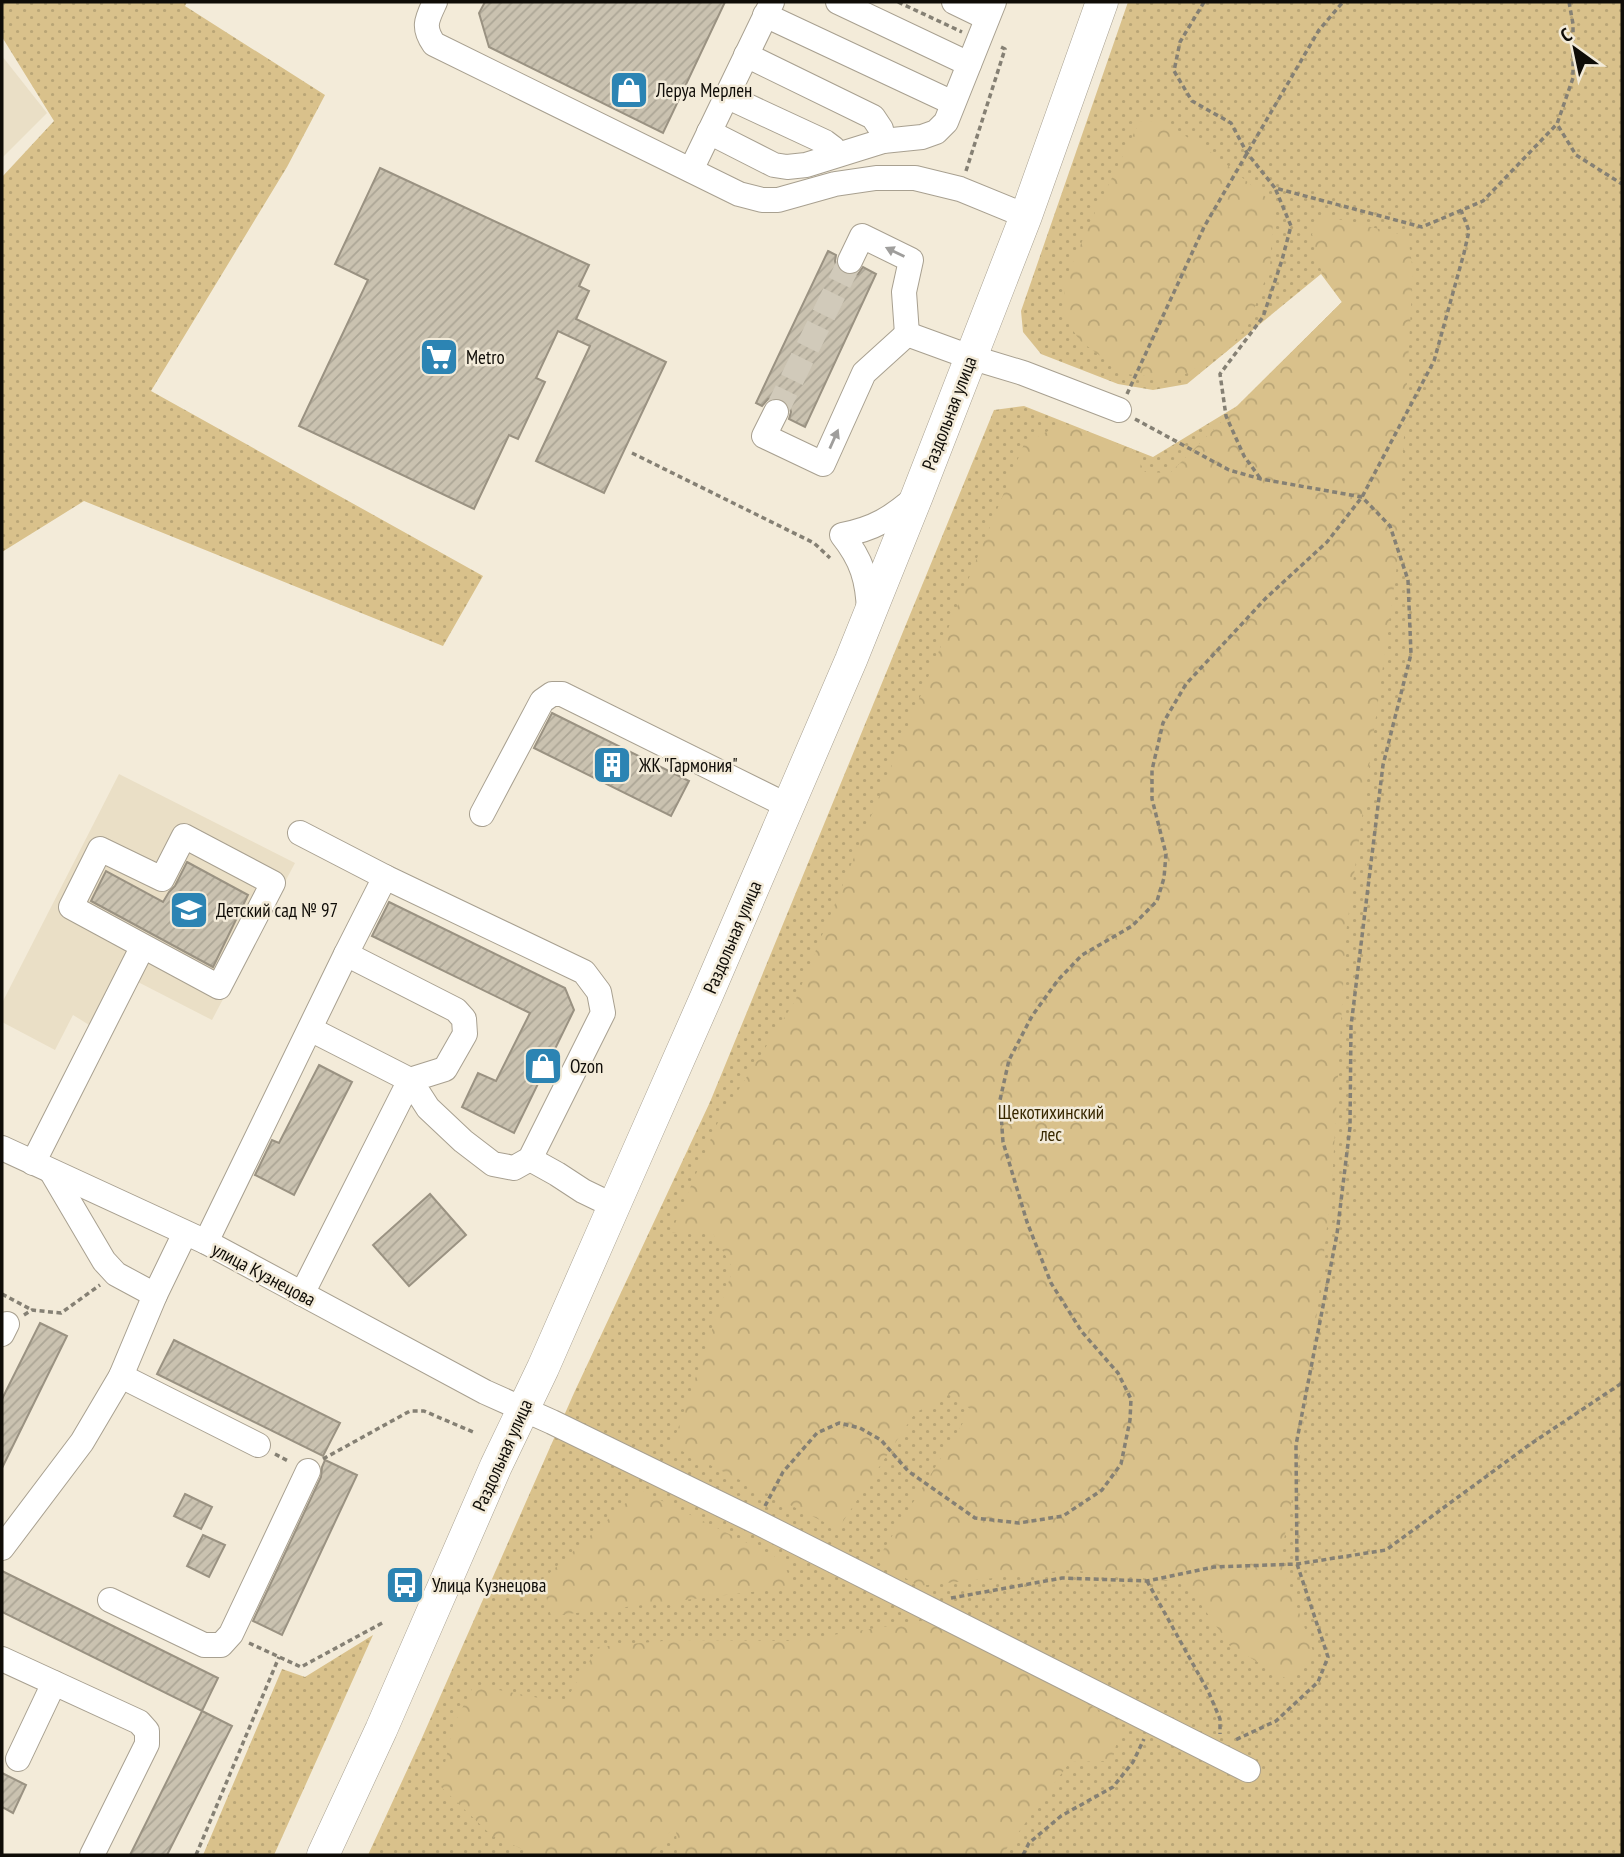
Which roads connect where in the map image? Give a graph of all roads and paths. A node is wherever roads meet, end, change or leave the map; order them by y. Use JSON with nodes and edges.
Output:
{"nodes":[{"id":1,"x":435,"y":2,"type":"edge"},
{"id":2,"x":838,"y":2,"type":"edge"},
{"id":3,"x":954,"y":2,"type":"edge"},
{"id":4,"x":1102,"y":2,"type":"edge"},
{"id":5,"x":1204,"y":2,"type":"edge"},
{"id":6,"x":1343,"y":2,"type":"edge"},
{"id":7,"x":1569,"y":2,"type":"edge"},
{"id":8,"x":769,"y":8,"type":"edge"},
{"id":9,"x":991,"y":10,"type":"edge"},
{"id":10,"x":746,"y":55,"type":"junction"},
{"id":11,"x":969,"y":64,"type":"junction"},
{"id":12,"x":726,"y":96,"type":"junction"},
{"id":13,"x":953,"y":103,"type":"junction"},
{"id":14,"x":1557,"y":124,"type":"junction"},
{"id":15,"x":709,"y":132,"type":"junction"},
{"id":16,"x":883,"y":141,"type":"junction"},
{"id":17,"x":1247,"y":153,"type":"junction"},
{"id":18,"x":837,"y":154,"type":"junction"},
{"id":19,"x":691,"y":170,"type":"junction"},
{"id":20,"x":1622,"y":184,"type":"edge"},
{"id":21,"x":1275,"y":188,"type":"junction"},
{"id":22,"x":1461,"y":210,"type":"junction"},
{"id":23,"x":1026,"y":216,"type":"junction"},
{"id":24,"x":850,"y":261,"type":"tunnel mouth"},
{"id":25,"x":907,"y":334,"type":"junction"},
{"id":26,"x":970,"y":357,"type":"junction"},
{"id":27,"x":1119,"y":411,"type":"junction"},
{"id":28,"x":776,"y":412,"type":"tunnel mouth"},
{"id":29,"x":632,"y":453,"type":"dead end"},
{"id":30,"x":1261,"y":479,"type":"junction"},
{"id":31,"x":917,"y":496,"type":"junction"},
{"id":32,"x":1362,"y":497,"type":"junction"},
{"id":33,"x":830,"y":558,"type":"dead end"},
{"id":34,"x":869,"y":614,"type":"junction"},
{"id":35,"x":788,"y":806,"type":"junction"},
{"id":36,"x":482,"y":814,"type":"dead end"},
{"id":37,"x":300,"y":833,"type":"dead end"},
{"id":38,"x":385,"y":877,"type":"junction"},
{"id":39,"x":143,"y":946,"type":"junction"},
{"id":40,"x":346,"y":954,"type":"junction"},
{"id":41,"x":310,"y":1029,"type":"junction"},
{"id":42,"x":410,"y":1080,"type":"junction"},
{"id":43,"x":2,"y":1148,"type":"edge"},
{"id":44,"x":530,"y":1159,"type":"junction"},
{"id":45,"x":42,"y":1167,"type":"junction"},
{"id":46,"x":614,"y":1206,"type":"junction"},
{"id":47,"x":196,"y":1238,"type":"junction"},
{"id":48,"x":116,"y":1274,"type":"junction"},
{"id":49,"x":2,"y":1294,"type":"edge"},
{"id":50,"x":155,"y":1294,"type":"junction"},
{"id":51,"x":302,"y":1294,"type":"junction"},
{"id":52,"x":32,"y":1310,"type":"junction"},
{"id":53,"x":4,"y":1329,"type":"edge"},
{"id":54,"x":121,"y":1376,"type":"junction"},
{"id":55,"x":1622,"y":1383,"type":"edge"},
{"id":56,"x":522,"y":1409,"type":"junction"},
{"id":57,"x":472,"y":1432,"type":"dead end"},
{"id":58,"x":258,"y":1445,"type":"joint"},
{"id":59,"x":308,"y":1471,"type":"junction"},
{"id":60,"x":757,"y":1522,"type":"junction"},
{"id":61,"x":2,"y":1548,"type":"edge"},
{"id":62,"x":1297,"y":1564,"type":"junction"},
{"id":63,"x":1147,"y":1581,"type":"junction"},
{"id":64,"x":110,"y":1600,"type":"dead end"},
{"id":65,"x":918,"y":1604,"type":"junction"},
{"id":66,"x":384,"y":1622,"type":"dead end"},
{"id":67,"x":232,"y":1634,"type":"junction"},
{"id":68,"x":279,"y":1657,"type":"junction"},
{"id":69,"x":2,"y":1659,"type":"edge"},
{"id":70,"x":54,"y":1683,"type":"junction"},
{"id":71,"x":1153,"y":1722,"type":"junction"},
{"id":72,"x":1212,"y":1752,"type":"junction"},
{"id":73,"x":18,"y":1759,"type":"dead end"},
{"id":74,"x":1248,"y":1770,"type":"dead end"},
{"id":75,"x":92,"y":1855,"type":"edge"},
{"id":76,"x":197,"y":1855,"type":"edge"},
{"id":77,"x":323,"y":1855,"type":"edge"},
{"id":78,"x":1023,"y":1855,"type":"edge"}],
"edges":[{"from":1,"to":19,"type":"street"},
{"from":2,"to":11,"type":"street"},
{"from":3,"to":9,"type":"street"},
{"from":4,"to":23,"type":"main road","name":"Раздольная улица"},
{"from":5,"to":17,"type":"path"},
{"from":6,"to":17,"type":"path"},
{"from":7,"to":14,"type":"path"},
{"from":8,"to":10,"type":"street"},
{"from":8,"to":13,"type":"street"},
{"from":9,"to":11,"type":"street"},
{"from":10,"to":12,"type":"street"},
{"from":10,"to":16,"type":"street"},
{"from":11,"to":13,"type":"street"},
{"from":12,"to":15,"type":"street"},
{"from":12,"to":18,"type":"street"},
{"from":13,"to":16,"type":"street"},
{"from":14,"to":20,"type":"path"},
{"from":14,"to":22,"type":"path"},
{"from":15,"to":18,"type":"street"},
{"from":15,"to":19,"type":"street"},
{"from":16,"to":18,"type":"street"},
{"from":17,"to":21,"type":"path"},
{"from":17,"to":27,"type":"path"},
{"from":19,"to":23,"type":"street"},
{"from":21,"to":22,"type":"path"},
{"from":21,"to":30,"type":"path"},
{"from":22,"to":32,"type":"path"},
{"from":23,"to":26,"type":"main road","name":"Раздольная улица"},
{"from":25,"to":24,"type":"street","one_way":true},
{"from":25,"to":26,"type":"street"},
{"from":28,"to":25,"type":"street","one_way":true},
{"from":26,"to":27,"type":"street"},
{"from":26,"to":31,"type":"main road","name":"Раздольная улица"},
{"from":27,"to":30,"type":"path"},
{"from":29,"to":33,"type":"path"},
{"from":30,"to":32,"type":"path"},
{"from":31,"to":34,"type":"main road","name":"Раздольная улица"},
{"from":31,"to":34,"type":"street"},
{"from":32,"to":60,"type":"path"},
{"from":32,"to":62,"type":"path"},
{"from":34,"to":35,"type":"main road","name":"Раздольная улица"},
{"from":35,"to":36,"type":"street"},
{"from":35,"to":46,"type":"main road","name":"Раздольная улица"},
{"from":37,"to":38,"type":"street"},
{"from":38,"to":40,"type":"street"},
{"from":38,"to":44,"type":"street"},
{"from":39,"to":39,"type":"street"},
{"from":39,"to":45,"type":"street"},
{"from":40,"to":41,"type":"street"},
{"from":40,"to":42,"type":"street"},
{"from":41,"to":42,"type":"street"},
{"from":41,"to":47,"type":"street"},
{"from":42,"to":44,"type":"street"},
{"from":42,"to":51,"type":"street"},
{"from":43,"to":45,"type":"street","name":"улица Кузнецова"},
{"from":44,"to":46,"type":"street"},
{"from":45,"to":47,"type":"street","name":"улица Кузнецова"},
{"from":45,"to":48,"type":"street"},
{"from":46,"to":56,"type":"main road","name":"Раздольная улица"},
{"from":47,"to":50,"type":"street"},
{"from":47,"to":51,"type":"street","name":"улица Кузнецова"},
{"from":48,"to":50,"type":"street"},
{"from":48,"to":52,"type":"path"},
{"from":49,"to":52,"type":"path"},
{"from":50,"to":54,"type":"street"},
{"from":51,"to":56,"type":"street","name":"улица Кузнецова"},
{"from":52,"to":53,"type":"path"},
{"from":54,"to":58,"type":"street"},
{"from":54,"to":61,"type":"street"},
{"from":55,"to":62,"type":"path"},
{"from":56,"to":60,"type":"street","name":"улица Кузнецова"},
{"from":56,"to":77,"type":"main road","name":"Раздольная улица"},
{"from":57,"to":59,"type":"path"},
{"from":58,"to":59,"type":"path"},
{"from":59,"to":67,"type":"street"},
{"from":60,"to":65,"type":"street","name":"улица Кузнецова"},
{"from":62,"to":63,"type":"path"},
{"from":62,"to":72,"type":"path"},
{"from":63,"to":65,"type":"path"},
{"from":63,"to":72,"type":"path"},
{"from":64,"to":67,"type":"street"},
{"from":65,"to":71,"type":"street","name":"улица Кузнецова"},
{"from":66,"to":68,"type":"path"},
{"from":67,"to":68,"type":"path"},
{"from":68,"to":76,"type":"path"},
{"from":69,"to":70,"type":"street"},
{"from":70,"to":73,"type":"street"},
{"from":70,"to":75,"type":"street"},
{"from":71,"to":72,"type":"street","name":"улица Кузнецова"},
{"from":71,"to":78,"type":"path"},
{"from":72,"to":74,"type":"street","name":"улица Кузнецова"}]}
